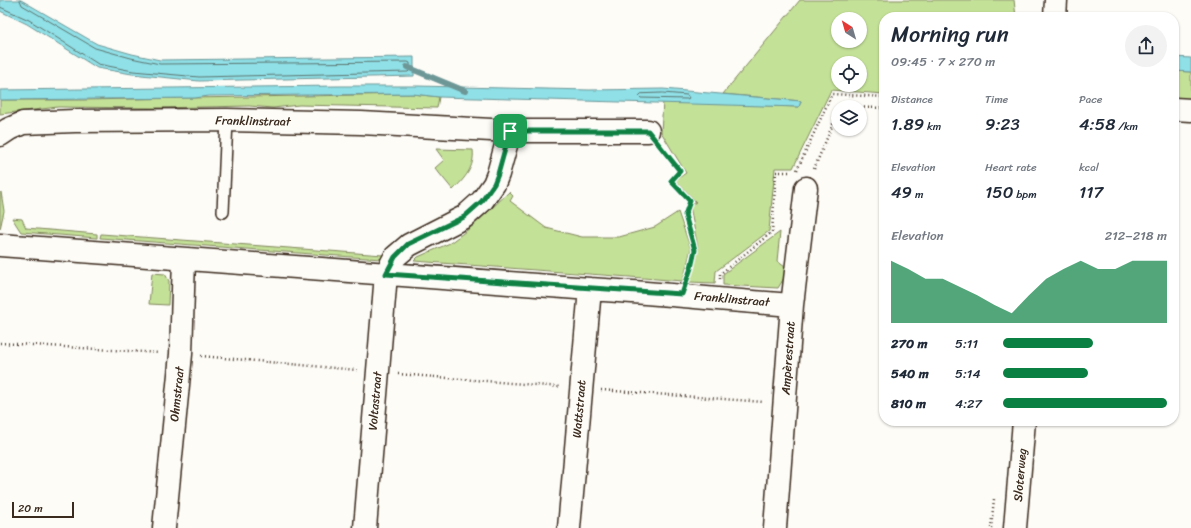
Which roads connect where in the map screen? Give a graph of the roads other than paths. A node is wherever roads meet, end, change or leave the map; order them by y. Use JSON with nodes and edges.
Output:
{"nodes":[{"id":1,"x":1056,"y":0,"type":"edge"},
{"id":2,"x":1055,"y":12,"type":"edge"},
{"id":3,"x":1179,"y":109,"type":"edge"},
{"id":4,"x":1191,"y":110,"type":"edge"},
{"id":5,"x":227,"y":120,"type":"junction"},
{"id":6,"x":510,"y":131,"type":"junction"},
{"id":7,"x":648,"y":131,"type":"road end"},
{"id":8,"x":0,"y":135,"type":"edge"},
{"id":9,"x":806,"y":188,"type":"road end"},
{"id":10,"x":223,"y":212,"type":"dead end"},
{"id":11,"x":0,"y":245,"type":"edge"},
{"id":12,"x":184,"y":259,"type":"junction"},
{"id":13,"x":386,"y":274,"type":"junction"},
{"id":14,"x":590,"y":289,"type":"junction"},
{"id":15,"x":792,"y":304,"type":"junction"},
{"id":16,"x":1024,"y":426,"type":"edge"},
{"id":17,"x":164,"y":528,"type":"edge"},
{"id":18,"x":365,"y":528,"type":"edge"},
{"id":19,"x":569,"y":528,"type":"edge"},
{"id":20,"x":775,"y":528,"type":"edge"},
{"id":21,"x":1015,"y":528,"type":"edge"}],
"edges":[{"from":1,"to":2,"type":"street"},
{"from":3,"to":4,"type":"street"},
{"from":5,"to":6,"type":"street","name":"Franklinstraat"},
{"from":5,"to":8,"type":"street","name":"Franklinstraat"},
{"from":5,"to":10,"type":"lane"},
{"from":6,"to":7,"type":"street","name":"Franklinstraat"},
{"from":6,"to":13,"type":"street"},
{"from":9,"to":15,"type":"street","name":"Ampèrestraat"},
{"from":11,"to":12,"type":"street","name":"Franklinstraat"},
{"from":12,"to":13,"type":"street","name":"Franklinstraat"},
{"from":12,"to":17,"type":"street","name":"Ohmstraat"},
{"from":13,"to":14,"type":"street","name":"Franklinstraat"},
{"from":13,"to":18,"type":"street","name":"Voltastraat"},
{"from":14,"to":15,"type":"street","name":"Franklinstraat"},
{"from":14,"to":19,"type":"street","name":"Wattstraat"},
{"from":15,"to":20,"type":"street","name":"Ampèrestraat"},
{"from":16,"to":21,"type":"street","name":"Sloterweg"}]}
